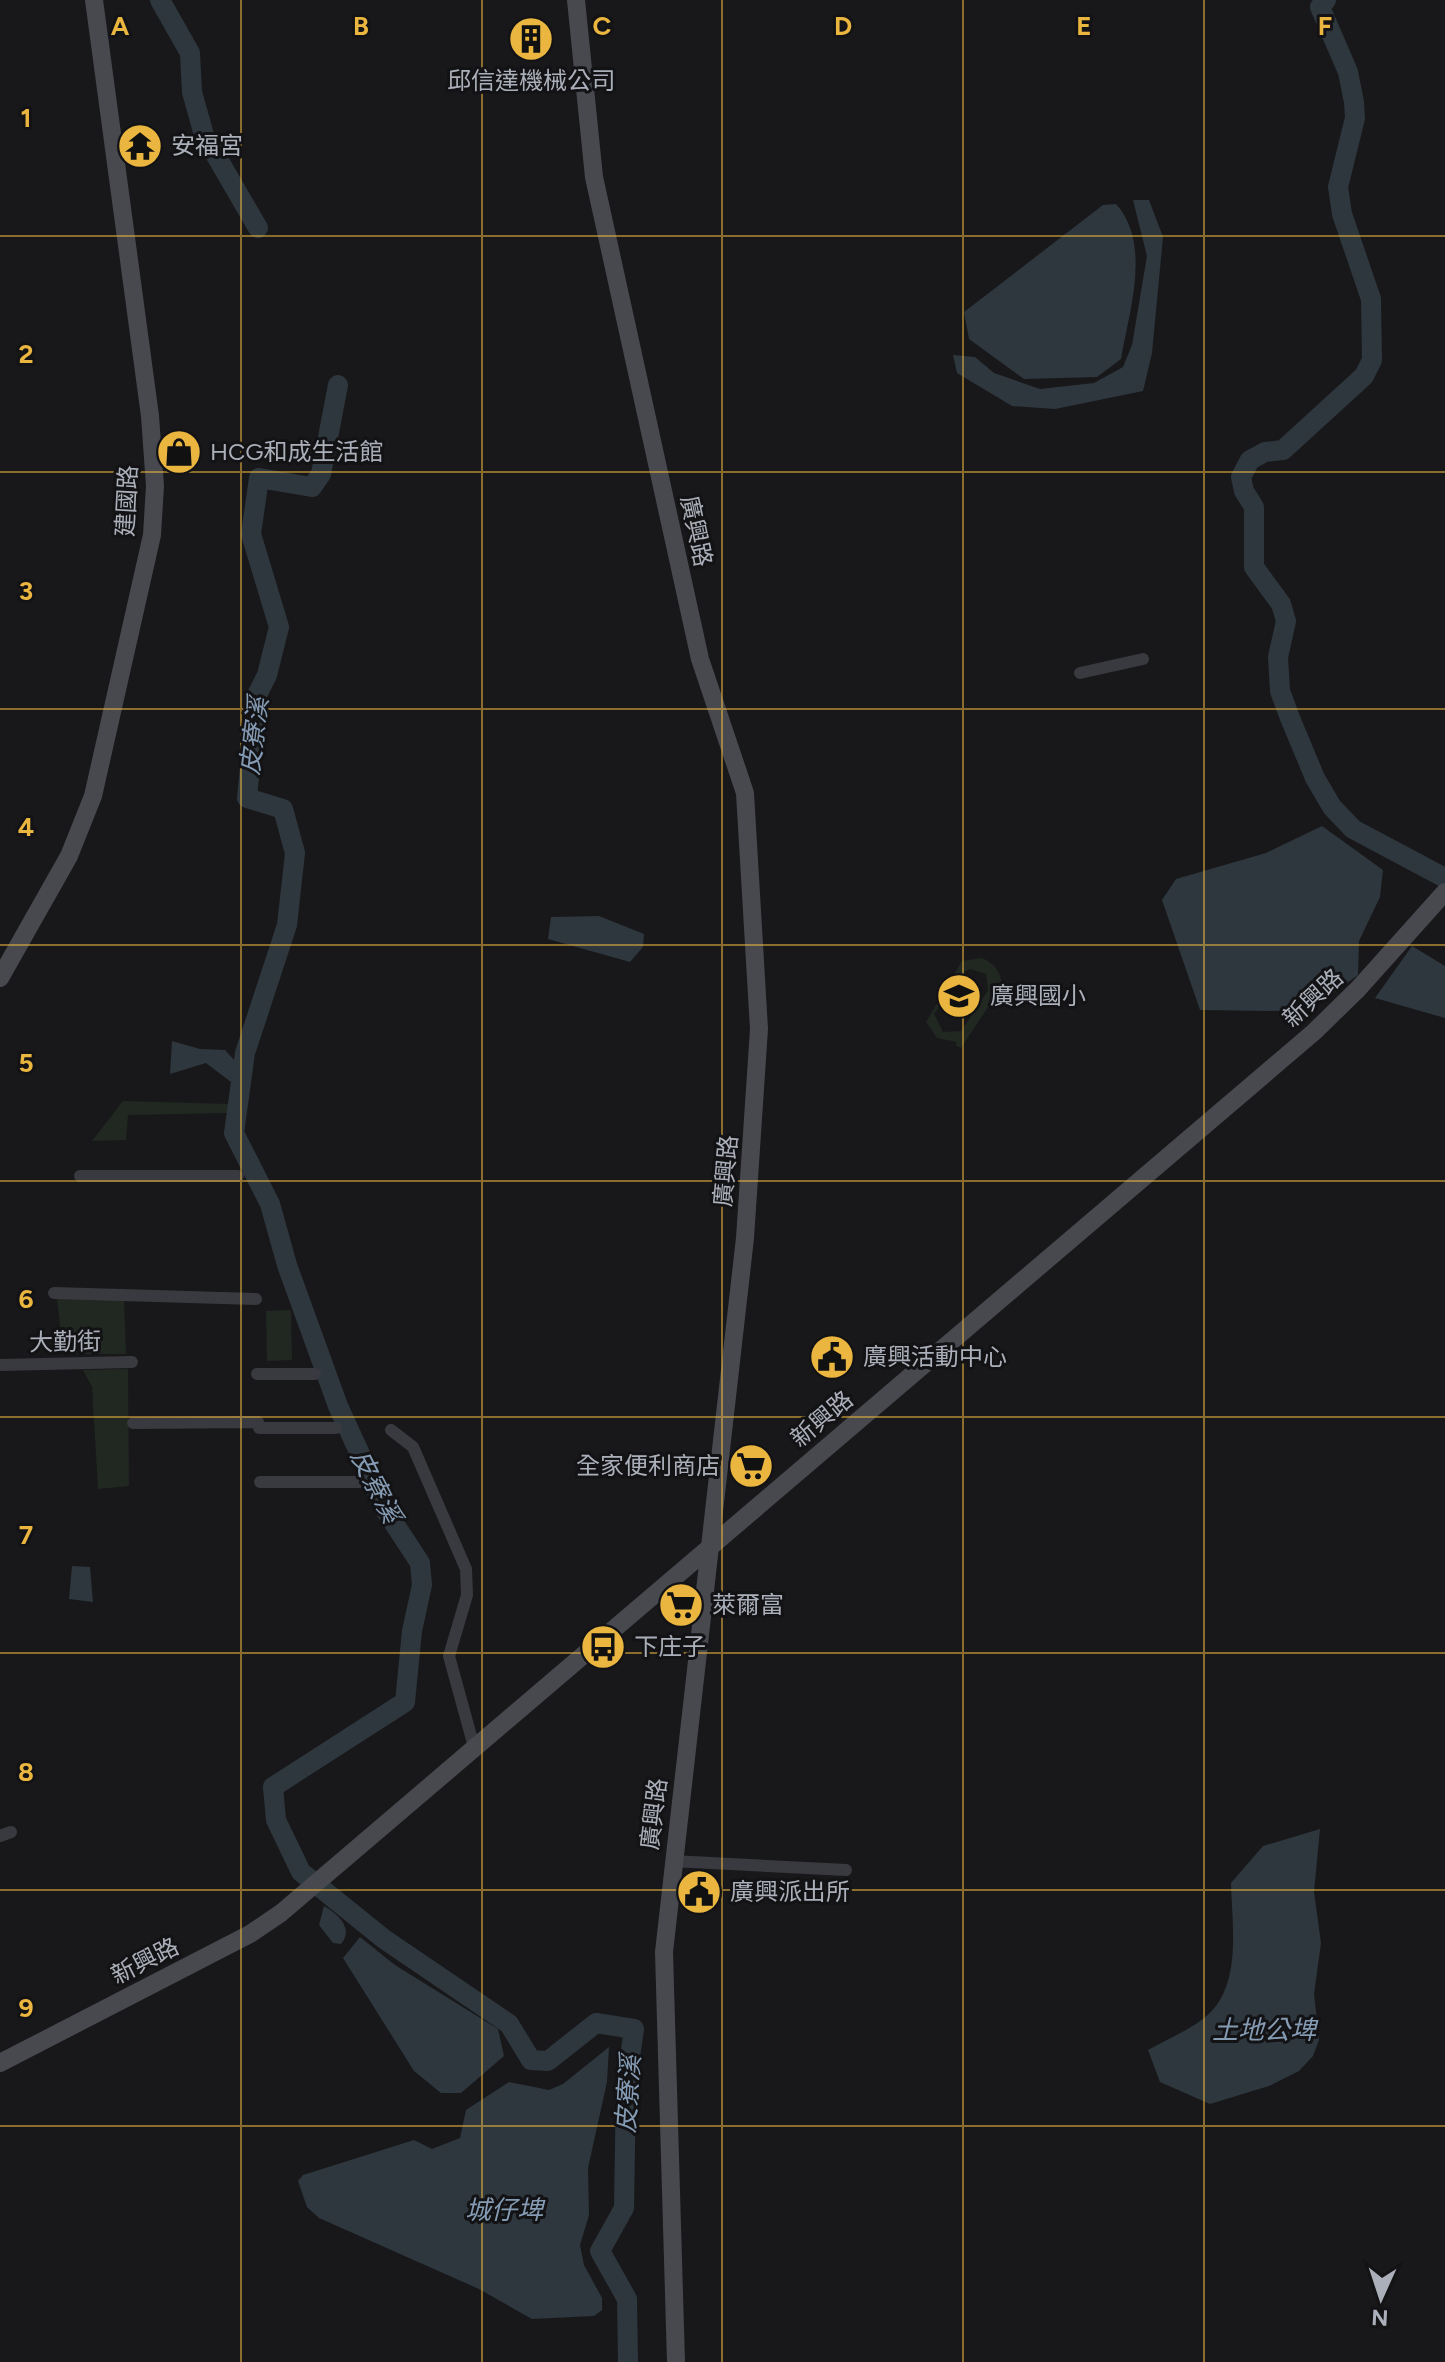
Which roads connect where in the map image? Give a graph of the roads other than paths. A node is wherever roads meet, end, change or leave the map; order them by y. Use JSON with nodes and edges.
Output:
{"nodes":[{"id":1,"x":94,"y":0,"type":"edge"},
{"id":2,"x":576,"y":0,"type":"edge"},
{"id":3,"x":1143,"y":659,"type":"dead end"},
{"id":4,"x":1080,"y":673,"type":"dead end"},
{"id":5,"x":1443,"y":894,"type":"edge"},
{"id":6,"x":0,"y":978,"type":"edge"},
{"id":7,"x":80,"y":1176,"type":"dead end"},
{"id":8,"x":238,"y":1176,"type":"dead end"},
{"id":9,"x":54,"y":1293,"type":"dead end"},
{"id":10,"x":256,"y":1299,"type":"dead end"},
{"id":11,"x":132,"y":1362,"type":"dead end"},
{"id":12,"x":0,"y":1365,"type":"edge"},
{"id":13,"x":257,"y":1374,"type":"dead end"},
{"id":14,"x":315,"y":1374,"type":"dead end"},
{"id":15,"x":133,"y":1423,"type":"dead end"},
{"id":16,"x":336,"y":1428,"type":"dead end"},
{"id":17,"x":391,"y":1430,"type":"dead end"},
{"id":18,"x":260,"y":1482,"type":"dead end"},
{"id":19,"x":362,"y":1482,"type":"dead end"},
{"id":20,"x":710,"y":1548,"type":"junction"},
{"id":21,"x":474,"y":1747,"type":"junction"},
{"id":22,"x":672,"y":1861,"type":"junction"},
{"id":23,"x":846,"y":1870,"type":"dead end"},
{"id":24,"x":0,"y":2063,"type":"edge"},
{"id":25,"x":676,"y":2362,"type":"edge"}],
"edges":[{"from":1,"to":6,"type":"street","name":"建國路"},
{"from":2,"to":20,"type":"street","name":"廣興路"},
{"from":3,"to":4,"type":"street"},
{"from":5,"to":20,"type":"street","name":"新興路"},
{"from":7,"to":8,"type":"street"},
{"from":9,"to":10,"type":"street"},
{"from":11,"to":12,"type":"street","name":"大勤街"},
{"from":13,"to":14,"type":"street"},
{"from":15,"to":16,"type":"street"},
{"from":17,"to":21,"type":"street"},
{"from":18,"to":19,"type":"street"},
{"from":20,"to":21,"type":"street","name":"新興路"},
{"from":20,"to":22,"type":"street","name":"廣興路"},
{"from":21,"to":24,"type":"street","name":"新興路"},
{"from":22,"to":23,"type":"street"},
{"from":22,"to":25,"type":"street","name":"廣興路"}]}
